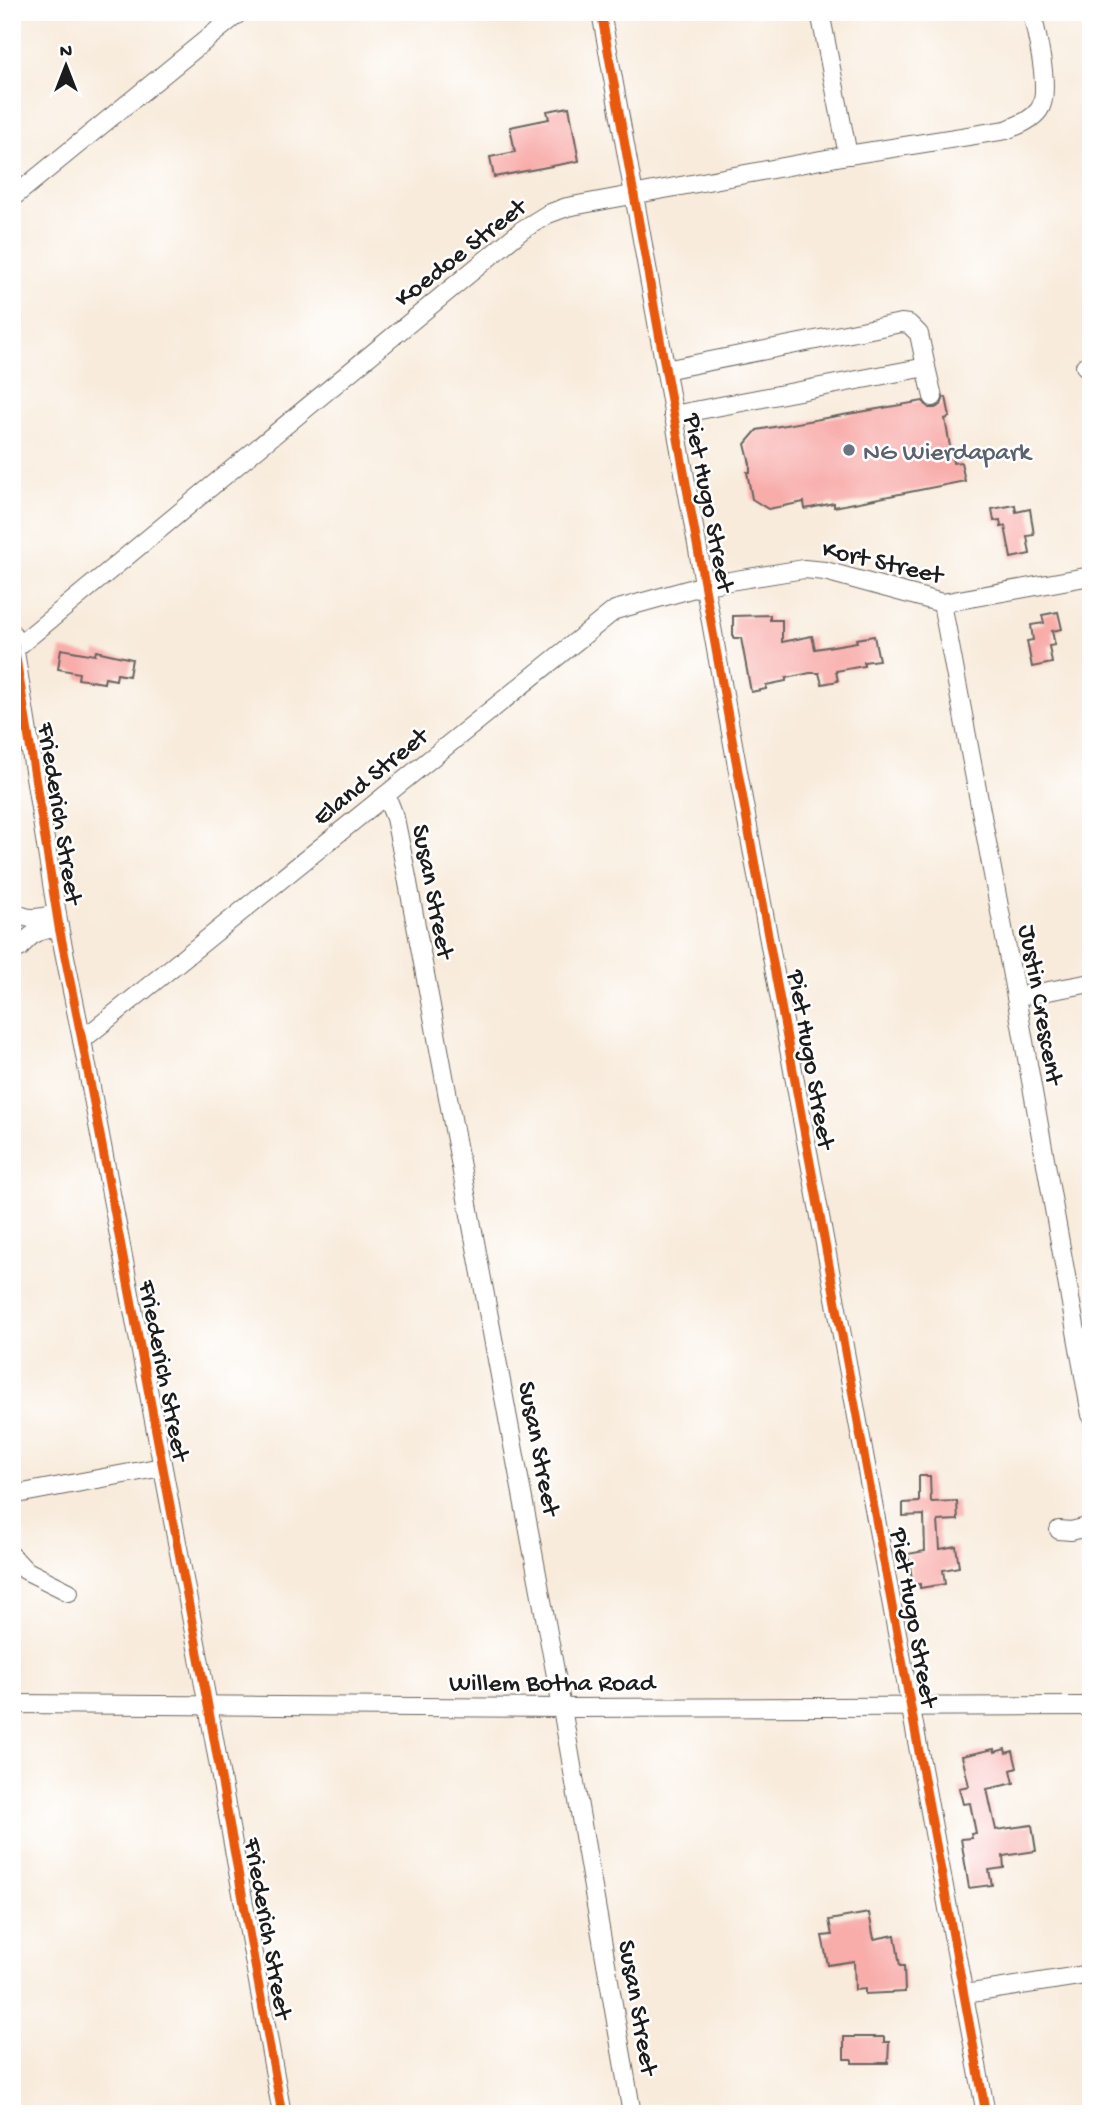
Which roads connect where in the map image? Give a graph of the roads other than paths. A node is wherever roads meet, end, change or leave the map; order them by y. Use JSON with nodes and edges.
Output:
{"nodes":[{"id":1,"x":240,"y":12,"type":"edge"},
{"id":2,"x":601,"y":12,"type":"edge"},
{"id":3,"x":820,"y":12,"type":"edge"},
{"id":4,"x":1031,"y":12,"type":"edge"},
{"id":5,"x":848,"y":155,"type":"junction"},
{"id":6,"x":634,"y":195,"type":"junction"},
{"id":7,"x":12,"y":198,"type":"edge"},
{"id":8,"x":926,"y":367,"type":"junction"},
{"id":9,"x":665,"y":370,"type":"junction"},
{"id":10,"x":933,"y":397,"type":"dead end"},
{"id":11,"x":673,"y":415,"type":"junction"},
{"id":12,"x":1091,"y":576,"type":"edge"},
{"id":13,"x":705,"y":585,"type":"junction"},
{"id":14,"x":942,"y":603,"type":"junction"},
{"id":15,"x":13,"y":645,"type":"edge"},
{"id":16,"x":386,"y":795,"type":"junction"},
{"id":17,"x":13,"y":911,"type":"edge"},
{"id":18,"x":58,"y":921,"type":"junction"},
{"id":19,"x":20,"y":948,"type":"dead end"},
{"id":20,"x":1091,"y":983,"type":"edge"},
{"id":21,"x":1016,"y":997,"type":"junction"},
{"id":22,"x":82,"y":1040,"type":"junction"},
{"id":23,"x":1091,"y":1415,"type":"edge"},
{"id":24,"x":162,"y":1467,"type":"junction"},
{"id":25,"x":12,"y":1495,"type":"edge"},
{"id":26,"x":1091,"y":1526,"type":"edge"},
{"id":27,"x":1059,"y":1530,"type":"dead end"},
{"id":28,"x":12,"y":1556,"type":"edge"},
{"id":29,"x":69,"y":1592,"type":"dead end"},
{"id":30,"x":12,"y":1704,"type":"edge"},
{"id":31,"x":208,"y":1706,"type":"junction"},
{"id":32,"x":911,"y":1706,"type":"junction"},
{"id":33,"x":1091,"y":1706,"type":"edge"},
{"id":34,"x":562,"y":1708,"type":"junction"},
{"id":35,"x":1091,"y":1974,"type":"edge"},
{"id":36,"x":965,"y":1994,"type":"junction"},
{"id":37,"x":282,"y":2114,"type":"edge"},
{"id":38,"x":632,"y":2114,"type":"edge"},
{"id":39,"x":986,"y":2114,"type":"edge"}],
"edges":[{"from":1,"to":7,"type":"street"},
{"from":2,"to":6,"type":"street","name":"Piet Hugo Street"},
{"from":3,"to":5,"type":"street"},
{"from":4,"to":5,"type":"street","name":"Koedoe Street"},
{"from":5,"to":6,"type":"street","name":"Koedoe Street"},
{"from":6,"to":9,"type":"street","name":"Piet Hugo Street"},
{"from":6,"to":15,"type":"street","name":"Koedoe Street"},
{"from":8,"to":9,"type":"street"},
{"from":8,"to":10,"type":"street"},
{"from":8,"to":11,"type":"street"},
{"from":9,"to":11,"type":"street","name":"Piet Hugo Street"},
{"from":11,"to":13,"type":"street","name":"Piet Hugo Street"},
{"from":12,"to":14,"type":"street","name":"Kort Street"},
{"from":13,"to":14,"type":"street","name":"Kort Street"},
{"from":13,"to":16,"type":"street","name":"Eland Street"},
{"from":13,"to":32,"type":"street","name":"Piet Hugo Street"},
{"from":14,"to":21,"type":"street","name":"Justin Crescent"},
{"from":15,"to":18,"type":"street","name":"Friederich Street"},
{"from":16,"to":22,"type":"street","name":"Eland Street"},
{"from":16,"to":34,"type":"street","name":"Susan Street"},
{"from":17,"to":18,"type":"street"},
{"from":18,"to":19,"type":"street"},
{"from":18,"to":22,"type":"street","name":"Friederich Street"},
{"from":20,"to":21,"type":"street"},
{"from":21,"to":23,"type":"street","name":"Justin Crescent"},
{"from":22,"to":24,"type":"street","name":"Friederich Street"},
{"from":24,"to":25,"type":"street"},
{"from":24,"to":31,"type":"street","name":"Friederich Street"},
{"from":26,"to":27,"type":"street"},
{"from":28,"to":29,"type":"street"},
{"from":30,"to":31,"type":"street","name":"Willem Botha Road"},
{"from":31,"to":34,"type":"street","name":"Willem Botha Road"},
{"from":31,"to":37,"type":"street","name":"Friederich Street"},
{"from":32,"to":33,"type":"street","name":"Willem Botha Road"},
{"from":32,"to":34,"type":"street","name":"Willem Botha Road"},
{"from":32,"to":36,"type":"street","name":"Piet Hugo Street"},
{"from":34,"to":38,"type":"street","name":"Susan Street"},
{"from":35,"to":36,"type":"street"},
{"from":36,"to":39,"type":"street","name":"Piet Hugo Street"}]}
